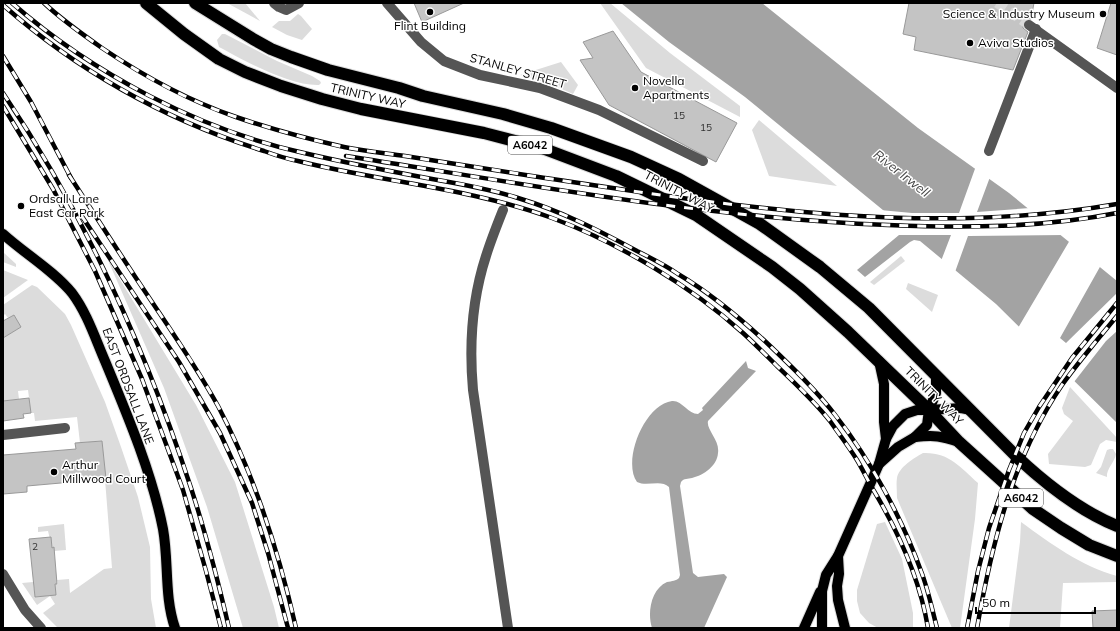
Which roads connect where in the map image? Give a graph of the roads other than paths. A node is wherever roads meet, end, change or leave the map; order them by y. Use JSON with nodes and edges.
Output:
{"nodes":[{"id":1,"x":146,"y":3,"type":"edge"},
{"id":2,"x":195,"y":3,"type":"edge"},
{"id":3,"x":274,"y":3,"type":"edge"},
{"id":4,"x":299,"y":3,"type":"edge"},
{"id":5,"x":387,"y":3,"type":"edge"},
{"id":6,"x":1117,"y":88,"type":"edge"},
{"id":7,"x":989,"y":151,"type":"dead end"},
{"id":8,"x":703,"y":161,"type":"dead end"},
{"id":9,"x":503,"y":210,"type":"dead end"},
{"id":10,"x":3,"y":234,"type":"edge"},
{"id":11,"x":879,"y":362,"type":"junction"},
{"id":12,"x":936,"y":376,"type":"junction"},
{"id":13,"x":929,"y":410,"type":"junction"},
{"id":14,"x":971,"y":410,"type":"junction"},
{"id":15,"x":65,"y":428,"type":"dead end"},
{"id":16,"x":3,"y":435,"type":"edge"},
{"id":17,"x":915,"y":438,"type":"junction"},
{"id":18,"x":886,"y":439,"type":"junction"},
{"id":19,"x":959,"y":442,"type":"junction"},
{"id":20,"x":879,"y":464,"type":"junction"},
{"id":21,"x":1117,"y":526,"type":"edge"},
{"id":22,"x":838,"y":556,"type":"junction"},
{"id":23,"x":1117,"y":556,"type":"edge"},
{"id":24,"x":3,"y":574,"type":"edge"},
{"id":25,"x":823,"y":585,"type":"junction"},
{"id":26,"x":41,"y":628,"type":"edge"},
{"id":27,"x":175,"y":628,"type":"edge"},
{"id":28,"x":508,"y":628,"type":"edge"},
{"id":29,"x":804,"y":628,"type":"edge"},
{"id":30,"x":822,"y":628,"type":"edge"},
{"id":31,"x":845,"y":628,"type":"edge"}],
"edges":[{"from":1,"to":11,"type":"highway","name":"TRINITY WAY","number":"A6042"},
{"from":2,"to":12,"type":"highway","name":"TRINITY WAY","number":"A6042"},
{"from":3,"to":4,"type":"street"},
{"from":5,"to":8,"type":"street","name":"STANLEY STREET"},
{"from":6,"to":7,"type":"street"},
{"from":9,"to":28,"type":"street"},
{"from":10,"to":27,"type":"main road","name":"EAST ORDSALL LANE"},
{"from":11,"to":13,"type":"highway","name":"TRINITY WAY","number":"A6042"},
{"from":11,"to":18,"type":"main road"},
{"from":12,"to":13,"type":"main road"},
{"from":12,"to":14,"type":"highway","name":"TRINITY WAY","number":"A6042"},
{"from":13,"to":14,"type":"main road"},
{"from":13,"to":17,"type":"main road"},
{"from":13,"to":18,"type":"main road"},
{"from":13,"to":19,"type":"highway","name":"TRINITY WAY","number":"A6042"},
{"from":14,"to":21,"type":"highway","name":"TRINITY WAY","number":"A6042"},
{"from":15,"to":16,"type":"street"},
{"from":17,"to":19,"type":"main road"},
{"from":17,"to":20,"type":"main road"},
{"from":18,"to":20,"type":"main road"},
{"from":19,"to":23,"type":"highway","name":"TRINITY WAY","number":"A6042"},
{"from":20,"to":22,"type":"main road"},
{"from":22,"to":25,"type":"main road"},
{"from":22,"to":31,"type":"main road"},
{"from":24,"to":26,"type":"street"},
{"from":25,"to":29,"type":"main road"},
{"from":25,"to":30,"type":"main road"}]}
